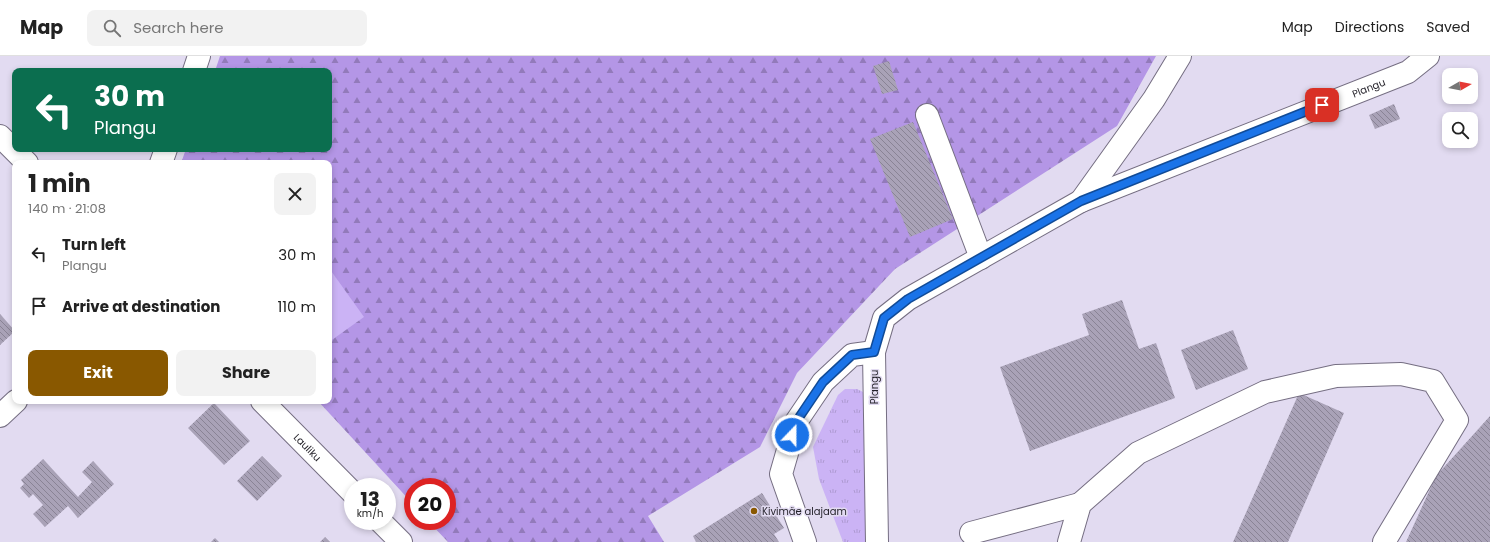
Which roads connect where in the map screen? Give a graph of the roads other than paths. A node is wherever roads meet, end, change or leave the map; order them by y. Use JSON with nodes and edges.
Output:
{"nodes":[{"id":1,"x":199,"y":56,"type":"edge"},
{"id":2,"x":1180,"y":56,"type":"edge"},
{"id":3,"x":1428,"y":56,"type":"edge"},
{"id":4,"x":195,"y":68,"type":"edge"},
{"id":5,"x":926,"y":115,"type":"dead end"},
{"id":6,"x":0,"y":136,"type":"edge"},
{"id":7,"x":12,"y":148,"type":"edge"},
{"id":8,"x":16,"y":152,"type":"edge"},
{"id":9,"x":24,"y":160,"type":"edge"},
{"id":10,"x":1081,"y":201,"type":"junction"},
{"id":11,"x":981,"y":258,"type":"junction"},
{"id":12,"x":874,"y":352,"type":"junction"},
{"id":13,"x":13,"y":404,"type":"edge"},
{"id":14,"x":265,"y":404,"type":"edge"},
{"id":15,"x":0,"y":416,"type":"edge"},
{"id":16,"x":344,"y":484,"type":"edge"},
{"id":17,"x":1080,"y":504,"type":"junction"},
{"id":18,"x":389,"y":530,"type":"edge"},
{"id":19,"x":971,"y":533,"type":"dead end"},
{"id":20,"x":401,"y":542,"type":"edge"},
{"id":21,"x":806,"y":542,"type":"edge"},
{"id":22,"x":877,"y":542,"type":"edge"},
{"id":23,"x":1069,"y":542,"type":"edge"},
{"id":24,"x":1384,"y":542,"type":"edge"}],
"edges":[{"from":1,"to":4,"type":"street"},
{"from":2,"to":10,"type":"street","name":"Plangu"},
{"from":3,"to":10,"type":"street","name":"Plangu"},
{"from":5,"to":11,"type":"street"},
{"from":6,"to":7,"type":"street"},
{"from":8,"to":9,"type":"street"},
{"from":10,"to":11,"type":"street","name":"Plangu"},
{"from":11,"to":12,"type":"street","name":"Plangu"},
{"from":12,"to":21,"type":"street"},
{"from":12,"to":22,"type":"street","name":"Plangu"},
{"from":13,"to":15,"type":"street"},
{"from":14,"to":16,"type":"street","name":"Lauliku"},
{"from":17,"to":19,"type":"street"},
{"from":17,"to":23,"type":"street"},
{"from":17,"to":24,"type":"street"},
{"from":18,"to":20,"type":"street"}]}
